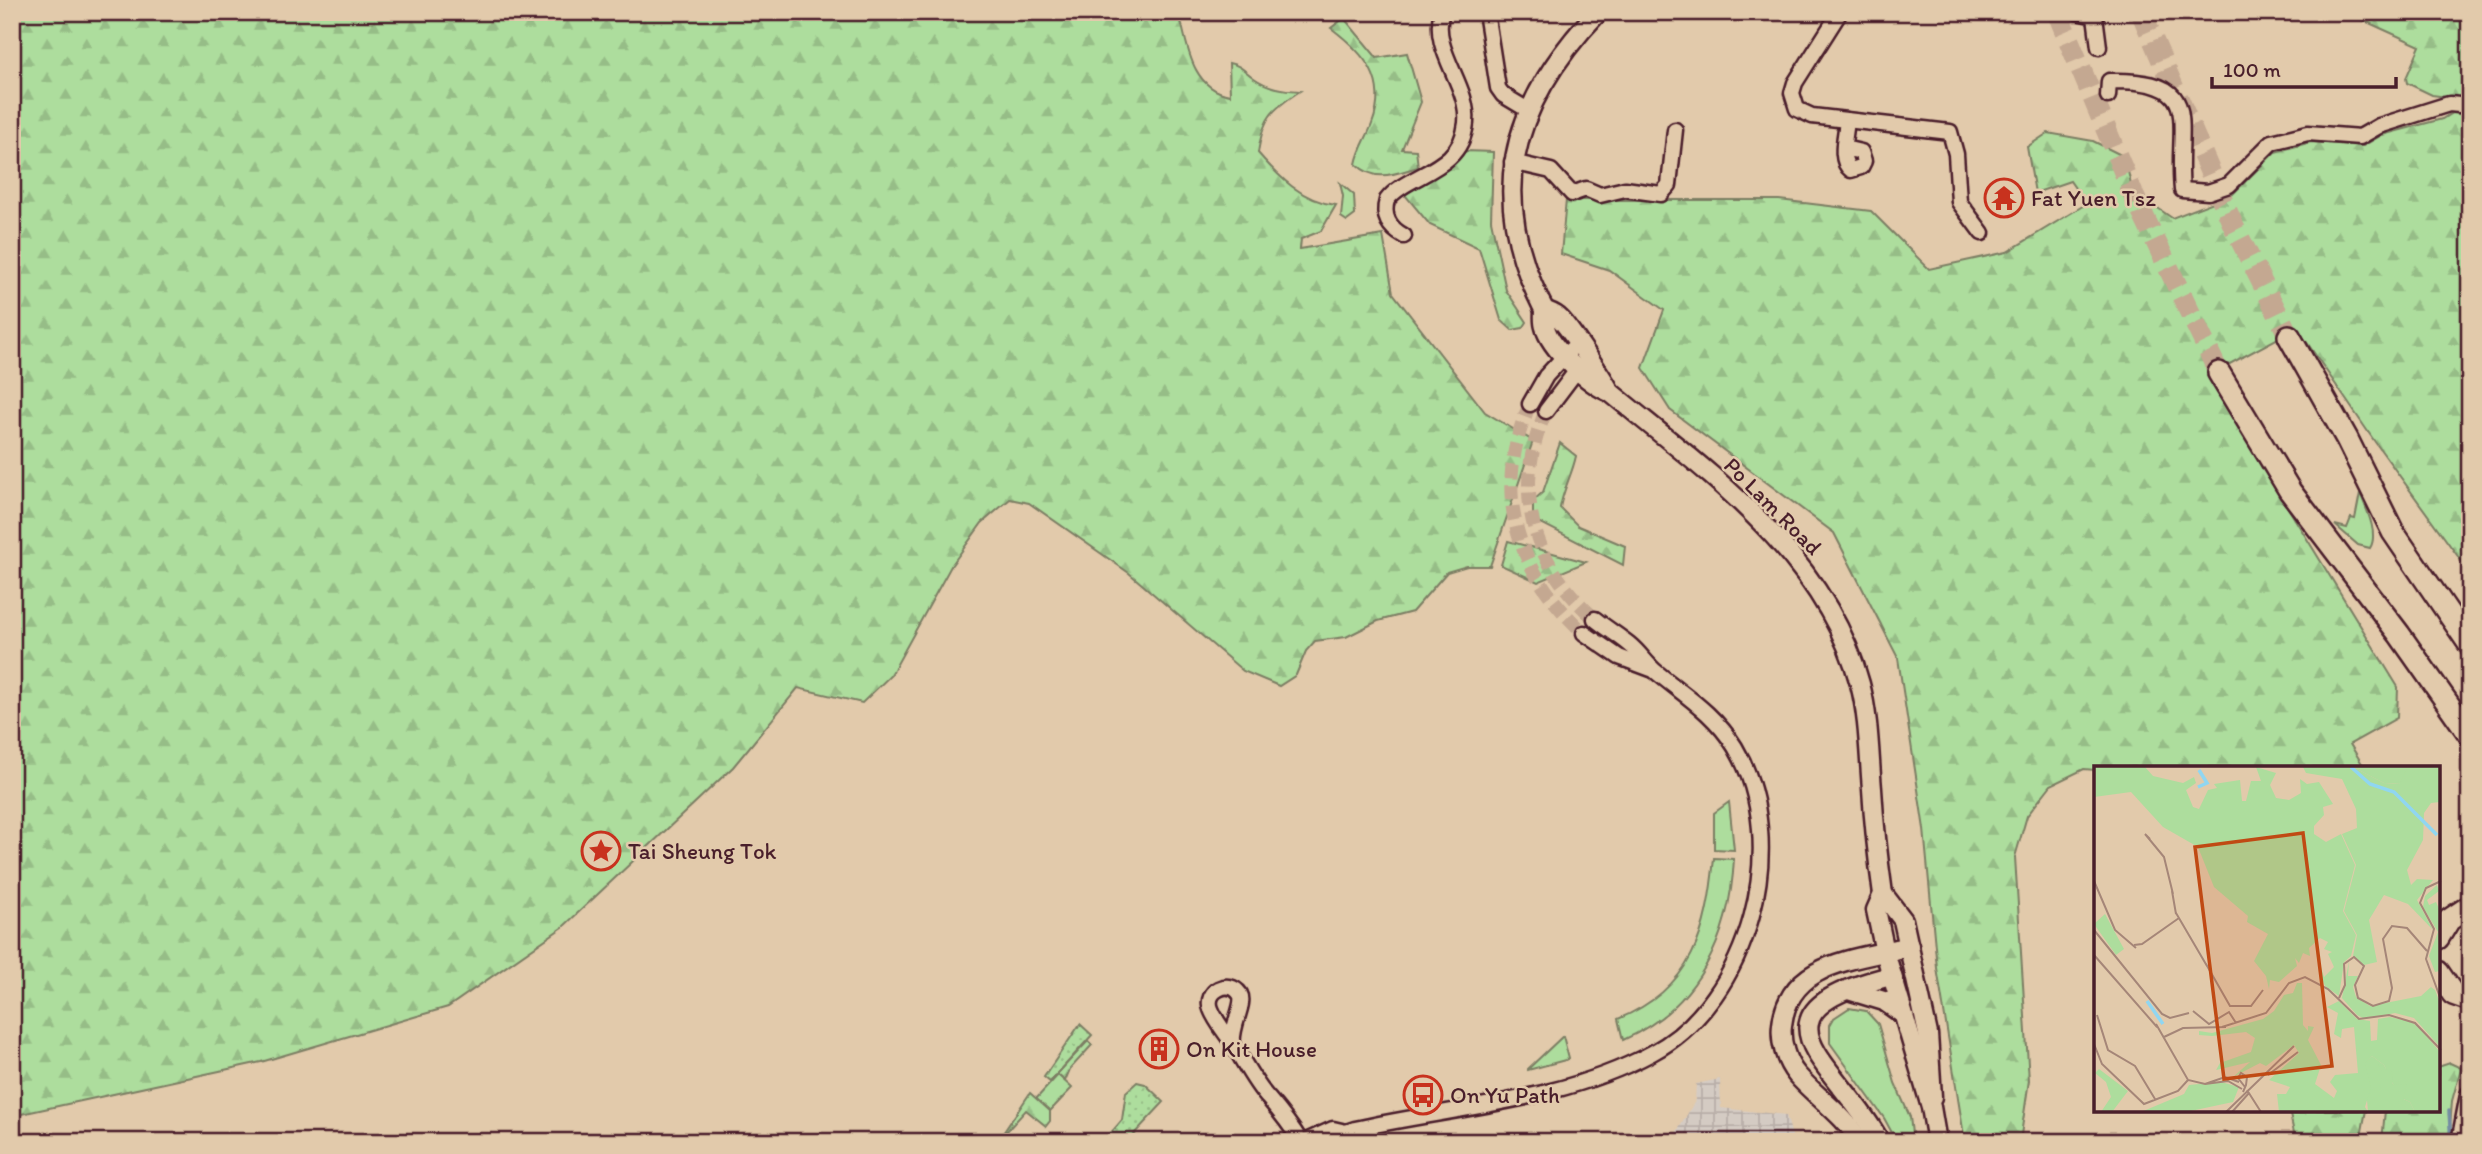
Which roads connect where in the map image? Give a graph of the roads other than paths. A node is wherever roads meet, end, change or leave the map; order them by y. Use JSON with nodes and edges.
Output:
{"nodes":[{"id":1,"x":1442,"y":12,"type":"edge"},
{"id":2,"x":1486,"y":12,"type":"edge"},
{"id":3,"x":1598,"y":12,"type":"edge"},
{"id":4,"x":1840,"y":12,"type":"edge"},
{"id":5,"x":2077,"y":12,"type":"edge"},
{"id":6,"x":2099,"y":47,"type":"dead end"},
{"id":7,"x":2108,"y":96,"type":"dead end"},
{"id":8,"x":2470,"y":106,"type":"edge"},
{"id":9,"x":1528,"y":110,"type":"junction"},
{"id":10,"x":1847,"y":120,"type":"junction"},
{"id":11,"x":1675,"y":130,"type":"dead end"},
{"id":12,"x":1844,"y":148,"type":"dead end"},
{"id":13,"x":1512,"y":162,"type":"junction"},
{"id":14,"x":1982,"y":233,"type":"dead end"},
{"id":15,"x":1404,"y":236,"type":"dead end"},
{"id":16,"x":2289,"y":336,"type":"tunnel mouth"},
{"id":17,"x":1571,"y":349,"type":"junction"},
{"id":18,"x":2219,"y":373,"type":"tunnel mouth"},
{"id":19,"x":1572,"y":375,"type":"junction"},
{"id":20,"x":1609,"y":392,"type":"junction"},
{"id":21,"x":1530,"y":404,"type":"tunnel mouth"},
{"id":22,"x":1546,"y":411,"type":"tunnel mouth"},
{"id":23,"x":1595,"y":619,"type":"tunnel mouth"},
{"id":24,"x":1584,"y":633,"type":"tunnel mouth"},
{"id":25,"x":2470,"y":645,"type":"edge"},
{"id":26,"x":1656,"y":671,"type":"junction"},
{"id":27,"x":2470,"y":735,"type":"edge"},
{"id":28,"x":1883,"y":894,"type":"junction"},
{"id":29,"x":2470,"y":906,"type":"edge"},
{"id":30,"x":2440,"y":936,"type":"edge"},
{"id":31,"x":1897,"y":949,"type":"junction"},
{"id":32,"x":2440,"y":975,"type":"edge"},
{"id":33,"x":1891,"y":976,"type":"junction"},
{"id":34,"x":1847,"y":990,"type":"junction"},
{"id":35,"x":2470,"y":1000,"type":"edge"},
{"id":36,"x":1213,"y":1013,"type":"junction"},
{"id":37,"x":1901,"y":1013,"type":"junction"},
{"id":38,"x":1237,"y":1015,"type":"junction"},
{"id":39,"x":1233,"y":1045,"type":"junction"},
{"id":40,"x":2470,"y":1095,"type":"edge"},
{"id":41,"x":1268,"y":1099,"type":"junction"},
{"id":42,"x":1931,"y":1107,"type":"junction"},
{"id":43,"x":1341,"y":1137,"type":"edge"},
{"id":44,"x":2462,"y":1137,"type":"edge"},
{"id":45,"x":1290,"y":1142,"type":"edge"},
{"id":46,"x":1303,"y":1142,"type":"edge"},
{"id":47,"x":1860,"y":1142,"type":"edge"},
{"id":48,"x":1880,"y":1142,"type":"edge"},
{"id":49,"x":1937,"y":1142,"type":"edge"}],
"edges":[{"from":1,"to":15,"type":"street"},
{"from":2,"to":9,"type":"street"},
{"from":3,"to":9,"type":"main road"},
{"from":4,"to":10,"type":"street"},
{"from":5,"to":6,"type":"street"},
{"from":7,"to":8,"type":"street"},
{"from":9,"to":13,"type":"main road"},
{"from":10,"to":12,"type":"street"},
{"from":10,"to":14,"type":"street"},
{"from":11,"to":13,"type":"street"},
{"from":13,"to":17,"type":"main road"},
{"from":16,"to":25,"type":"highway"},
{"from":17,"to":19,"type":"main road","name":"Po Lam Road"},
{"from":17,"to":20,"type":"main road","name":"Po Lam Road"},
{"from":17,"to":21,"type":"street"},
{"from":18,"to":27,"type":"highway"},
{"from":19,"to":20,"type":"main road","name":"Po Lam Road"},
{"from":19,"to":22,"type":"street"},
{"from":20,"to":28,"type":"main road","name":"Po Lam Road"},
{"from":23,"to":26,"type":"street"},
{"from":24,"to":26,"type":"street"},
{"from":26,"to":43,"type":"street"},
{"from":28,"to":31,"type":"main road","name":"Po Lam Road"},
{"from":28,"to":31,"type":"main road","name":"Po Lam Road"},
{"from":29,"to":30,"type":"highway"},
{"from":31,"to":33,"type":"main road","name":"Po Lam Road"},
{"from":31,"to":42,"type":"main road","name":"Po Lam Road"},
{"from":31,"to":47,"type":"main road"},
{"from":32,"to":35,"type":"highway"},
{"from":33,"to":34,"type":"main road"},
{"from":33,"to":37,"type":"main road","name":"Po Lam Road"},
{"from":34,"to":37,"type":"main road"},
{"from":34,"to":48,"type":"main road"},
{"from":36,"to":38,"type":"street"},
{"from":36,"to":38,"type":"street"},
{"from":36,"to":39,"type":"street"},
{"from":37,"to":42,"type":"main road","name":"Po Lam Road"},
{"from":38,"to":39,"type":"street"},
{"from":39,"to":41,"type":"street"},
{"from":40,"to":44,"type":"main road"},
{"from":41,"to":45,"type":"street"},
{"from":41,"to":46,"type":"street"},
{"from":42,"to":49,"type":"main road","name":"Po Lam Road"},
{"from":43,"to":46,"type":"street"}]}
